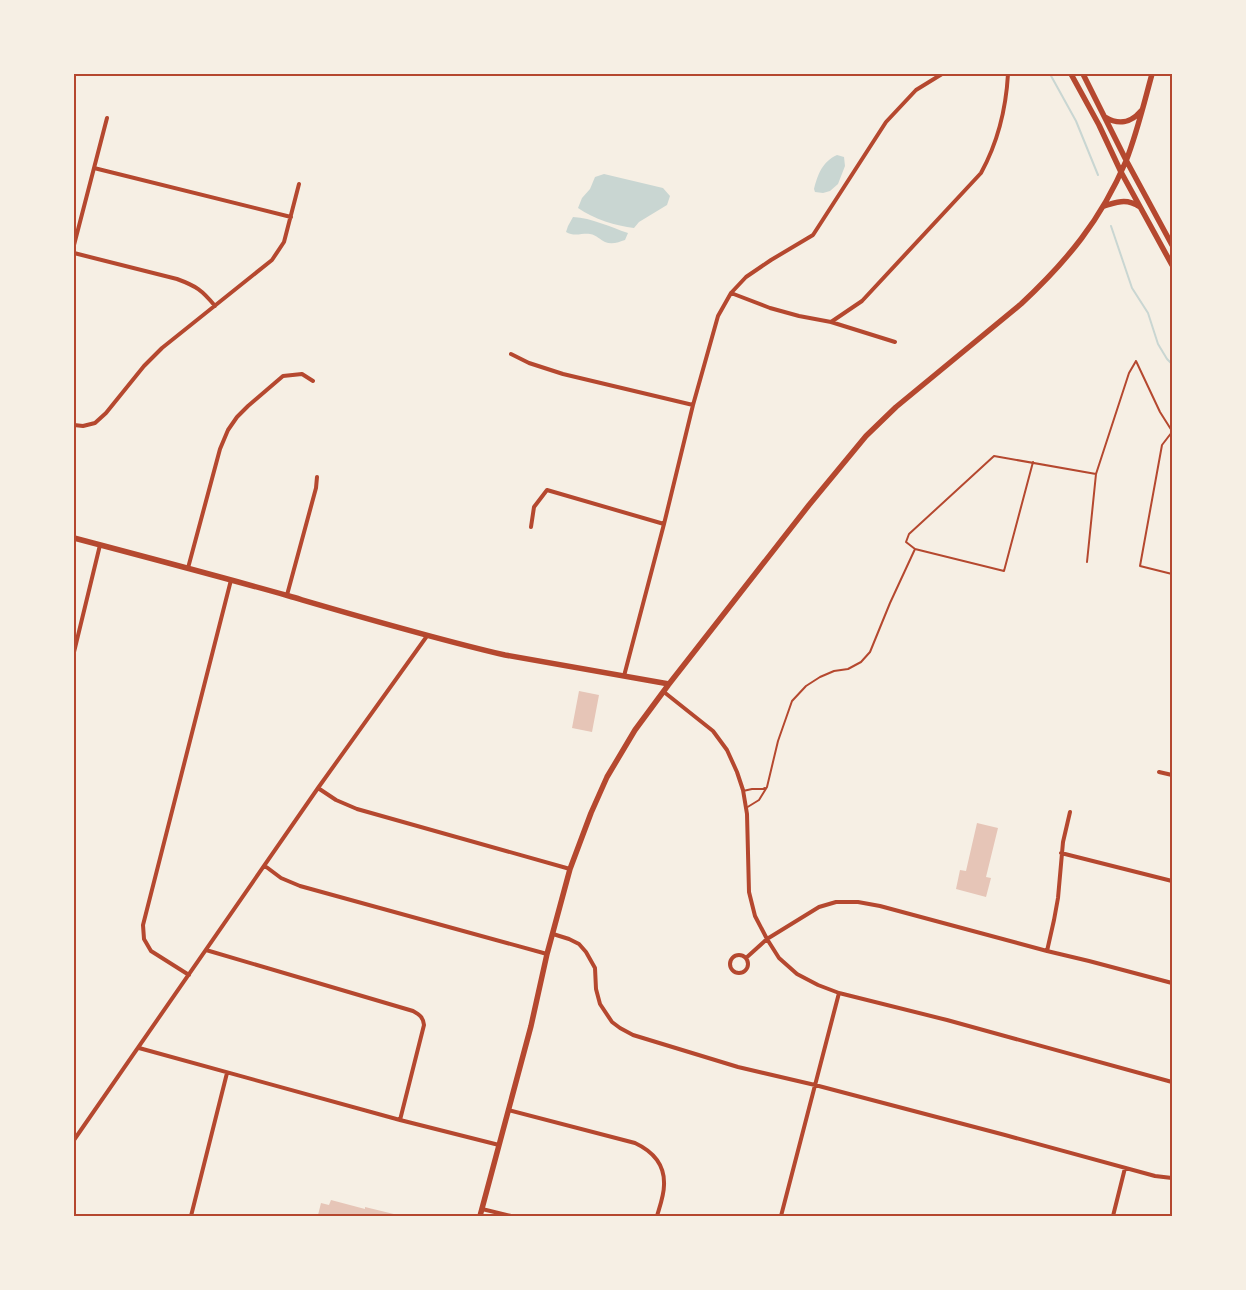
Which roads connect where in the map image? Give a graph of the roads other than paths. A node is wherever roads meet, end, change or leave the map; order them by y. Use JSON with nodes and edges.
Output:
{"nodes":[{"id":1,"x":942,"y":74,"type":"edge"},
{"id":2,"x":1008,"y":74,"type":"edge"},
{"id":3,"x":1071,"y":74,"type":"edge"},
{"id":4,"x":1083,"y":74,"type":"edge"},
{"id":5,"x":1152,"y":74,"type":"edge"},
{"id":6,"x":934,"y":76,"type":"edge"},
{"id":7,"x":1142,"y":109,"type":"junction"},
{"id":8,"x":1105,"y":117,"type":"junction"},
{"id":9,"x":107,"y":118,"type":"dead end"},
{"id":10,"x":1126,"y":160,"type":"junction"},
{"id":11,"x":94,"y":168,"type":"junction"},
{"id":12,"x":1121,"y":172,"type":"junction"},
{"id":13,"x":299,"y":184,"type":"dead end"},
{"id":14,"x":1104,"y":206,"type":"junction"},
{"id":15,"x":1141,"y":208,"type":"junction"},
{"id":16,"x":291,"y":217,"type":"junction"},
{"id":17,"x":74,"y":245,"type":"edge"},
{"id":18,"x":1172,"y":245,"type":"edge"},
{"id":19,"x":74,"y":253,"type":"edge"},
{"id":20,"x":1172,"y":266,"type":"edge"},
{"id":21,"x":731,"y":293,"type":"junction"},
{"id":22,"x":215,"y":306,"type":"junction"},
{"id":23,"x":831,"y":322,"type":"junction"},
{"id":24,"x":895,"y":342,"type":"dead end"},
{"id":25,"x":511,"y":354,"type":"dead end"},
{"id":26,"x":314,"y":380,"type":"dead end"},
{"id":27,"x":693,"y":404,"type":"junction"},
{"id":28,"x":74,"y":425,"type":"edge"},
{"id":29,"x":1172,"y":432,"type":"edge"},
{"id":30,"x":1033,"y":462,"type":"junction"},
{"id":31,"x":1096,"y":474,"type":"junction"},
{"id":32,"x":317,"y":477,"type":"dead end"},
{"id":33,"x":664,"y":524,"type":"junction"},
{"id":34,"x":531,"y":527,"type":"dead end"},
{"id":35,"x":74,"y":538,"type":"edge"},
{"id":36,"x":100,"y":545,"type":"junction"},
{"id":37,"x":915,"y":549,"type":"junction"},
{"id":38,"x":1087,"y":562,"type":"dead end"},
{"id":39,"x":188,"y":568,"type":"junction"},
{"id":40,"x":1172,"y":574,"type":"edge"},
{"id":41,"x":231,"y":580,"type":"junction"},
{"id":42,"x":287,"y":595,"type":"junction"},
{"id":43,"x":427,"y":636,"type":"junction"},
{"id":44,"x":74,"y":652,"type":"edge"},
{"id":45,"x":624,"y":676,"type":"junction"},
{"id":46,"x":669,"y":684,"type":"junction"},
{"id":47,"x":664,"y":692,"type":"junction"},
{"id":48,"x":1159,"y":772,"type":"dead end"},
{"id":49,"x":1172,"y":775,"type":"edge"},
{"id":50,"x":767,"y":787,"type":"junction"},
{"id":51,"x":318,"y":788,"type":"junction"},
{"id":52,"x":743,"y":791,"type":"junction"},
{"id":53,"x":746,"y":808,"type":"junction"},
{"id":54,"x":1070,"y":812,"type":"dead end"},
{"id":55,"x":1061,"y":853,"type":"junction"},
{"id":56,"x":265,"y":866,"type":"junction"},
{"id":57,"x":570,"y":869,"type":"junction"},
{"id":58,"x":1172,"y":881,"type":"edge"},
{"id":59,"x":553,"y":934,"type":"junction"},
{"id":60,"x":767,"y":939,"type":"junction"},
{"id":61,"x":206,"y":950,"type":"junction"},
{"id":62,"x":1047,"y":952,"type":"junction"},
{"id":63,"x":547,"y":954,"type":"junction"},
{"id":64,"x":746,"y":958,"type":"junction"},
{"id":65,"x":189,"y":976,"type":"junction"},
{"id":66,"x":1172,"y":983,"type":"edge"},
{"id":67,"x":839,"y":993,"type":"junction"},
{"id":68,"x":138,"y":1048,"type":"junction"},
{"id":69,"x":227,"y":1073,"type":"junction"},
{"id":70,"x":1172,"y":1082,"type":"edge"},
{"id":71,"x":815,"y":1085,"type":"junction"},
{"id":72,"x":508,"y":1110,"type":"junction"},
{"id":73,"x":400,"y":1120,"type":"junction"},
{"id":74,"x":74,"y":1140,"type":"edge"},
{"id":75,"x":499,"y":1145,"type":"junction"},
{"id":76,"x":1125,"y":1168,"type":"junction"},
{"id":77,"x":1172,"y":1178,"type":"edge"},
{"id":78,"x":482,"y":1209,"type":"junction"},
{"id":79,"x":191,"y":1216,"type":"edge"},
{"id":80,"x":480,"y":1216,"type":"edge"},
{"id":81,"x":511,"y":1216,"type":"edge"},
{"id":82,"x":658,"y":1216,"type":"edge"},
{"id":83,"x":782,"y":1216,"type":"edge"},
{"id":84,"x":1113,"y":1216,"type":"edge"}],
"edges":[{"from":1,"to":6,"type":"street"},
{"from":2,"to":23,"type":"street"},
{"from":3,"to":12,"type":"main road"},
{"from":4,"to":8,"type":"main road"},
{"from":5,"to":7,"type":"main road"},
{"from":6,"to":21,"type":"street"},
{"from":7,"to":8,"type":"main road"},
{"from":7,"to":10,"type":"main road"},
{"from":8,"to":10,"type":"main road"},
{"from":9,"to":11,"type":"street"},
{"from":10,"to":12,"type":"main road"},
{"from":10,"to":18,"type":"main road"},
{"from":11,"to":16,"type":"street"},
{"from":11,"to":17,"type":"street"},
{"from":12,"to":14,"type":"main road"},
{"from":12,"to":15,"type":"main road"},
{"from":13,"to":16,"type":"street"},
{"from":14,"to":15,"type":"main road"},
{"from":14,"to":46,"type":"main road"},
{"from":15,"to":20,"type":"main road"},
{"from":16,"to":22,"type":"street"},
{"from":19,"to":22,"type":"street"},
{"from":21,"to":23,"type":"street"},
{"from":21,"to":27,"type":"street"},
{"from":22,"to":28,"type":"street"},
{"from":23,"to":24,"type":"street"},
{"from":25,"to":27,"type":"street"},
{"from":26,"to":39,"type":"street"},
{"from":27,"to":33,"type":"street"},
{"from":29,"to":31,"type":"lane"},
{"from":29,"to":40,"type":"lane"},
{"from":30,"to":31,"type":"lane"},
{"from":30,"to":37,"type":"lane"},
{"from":30,"to":37,"type":"lane"},
{"from":31,"to":38,"type":"lane"},
{"from":32,"to":42,"type":"street"},
{"from":33,"to":34,"type":"street"},
{"from":33,"to":45,"type":"street"},
{"from":35,"to":36,"type":"main road"},
{"from":36,"to":39,"type":"main road"},
{"from":36,"to":44,"type":"street"},
{"from":37,"to":50,"type":"lane"},
{"from":39,"to":41,"type":"main road"},
{"from":41,"to":42,"type":"main road"},
{"from":41,"to":65,"type":"street"},
{"from":42,"to":43,"type":"main road"},
{"from":43,"to":45,"type":"main road"},
{"from":43,"to":51,"type":"street"},
{"from":45,"to":46,"type":"main road"},
{"from":46,"to":47,"type":"main road"},
{"from":47,"to":52,"type":"street"},
{"from":47,"to":57,"type":"main road"},
{"from":48,"to":49,"type":"street"},
{"from":50,"to":52,"type":"lane"},
{"from":50,"to":53,"type":"lane"},
{"from":51,"to":56,"type":"street"},
{"from":51,"to":57,"type":"street"},
{"from":52,"to":53,"type":"street"},
{"from":53,"to":60,"type":"street"},
{"from":54,"to":55,"type":"street"},
{"from":55,"to":58,"type":"street"},
{"from":55,"to":62,"type":"street"},
{"from":56,"to":61,"type":"street"},
{"from":56,"to":63,"type":"street"},
{"from":57,"to":59,"type":"main road"},
{"from":59,"to":63,"type":"main road"},
{"from":59,"to":71,"type":"street"},
{"from":60,"to":62,"type":"street"},
{"from":60,"to":64,"type":"street"},
{"from":60,"to":67,"type":"street"},
{"from":61,"to":65,"type":"street"},
{"from":61,"to":73,"type":"street"},
{"from":62,"to":66,"type":"street"},
{"from":63,"to":72,"type":"main road"},
{"from":64,"to":64,"type":"street"},
{"from":65,"to":68,"type":"street"},
{"from":67,"to":70,"type":"street"},
{"from":67,"to":71,"type":"street"},
{"from":68,"to":69,"type":"street"},
{"from":68,"to":74,"type":"street"},
{"from":69,"to":73,"type":"street"},
{"from":69,"to":79,"type":"street"},
{"from":71,"to":76,"type":"street"},
{"from":71,"to":83,"type":"street"},
{"from":72,"to":75,"type":"main road"},
{"from":72,"to":82,"type":"street"},
{"from":73,"to":75,"type":"street"},
{"from":75,"to":78,"type":"main road"},
{"from":76,"to":77,"type":"street"},
{"from":76,"to":84,"type":"street"},
{"from":78,"to":80,"type":"main road"},
{"from":78,"to":81,"type":"street"}]}
